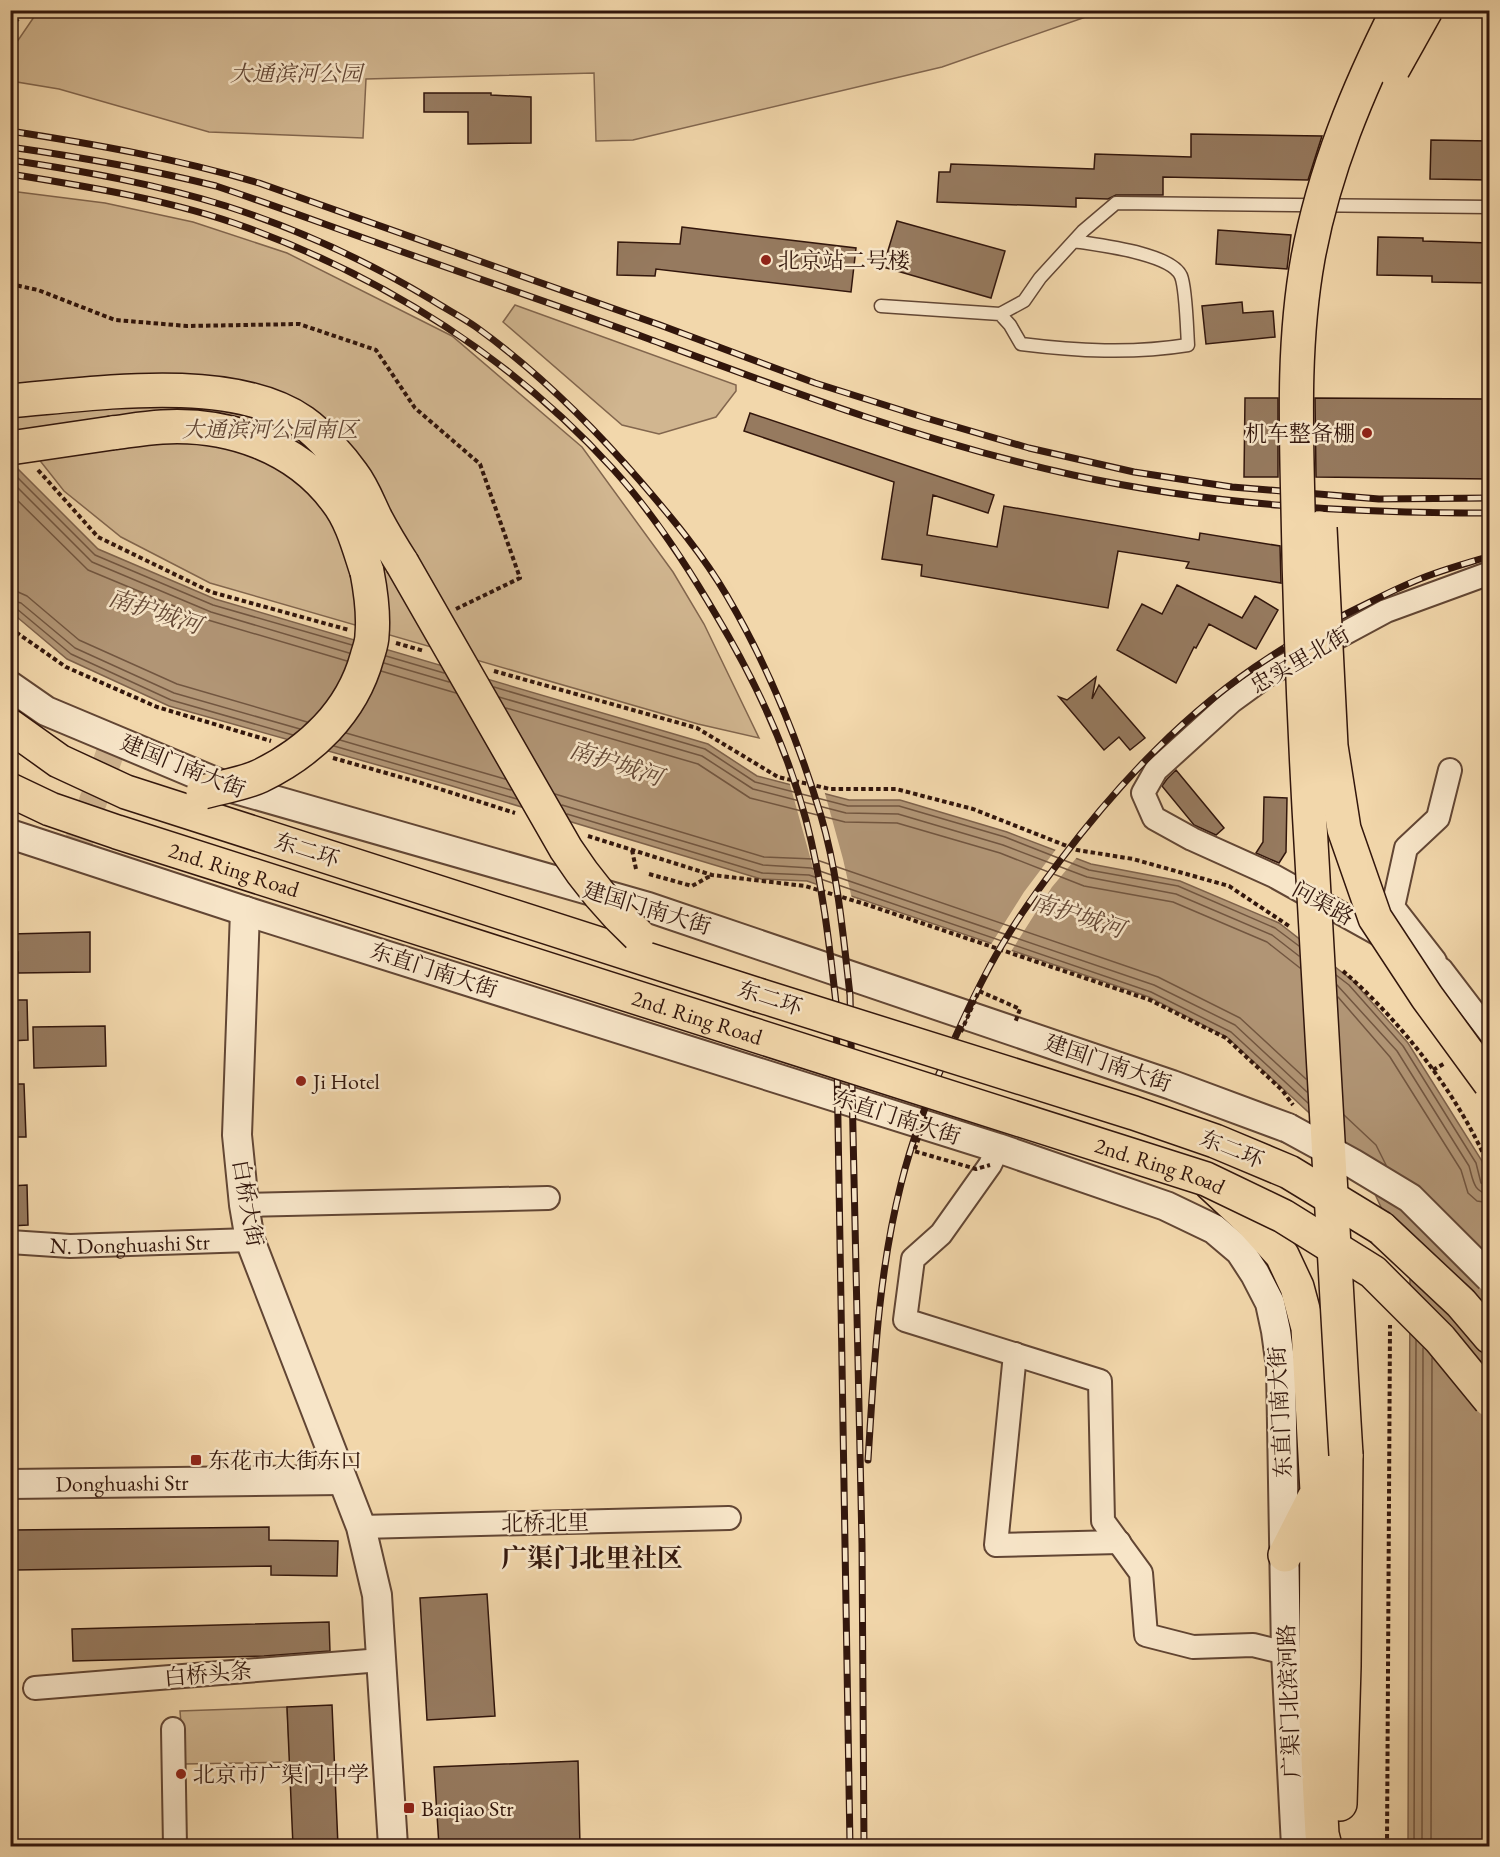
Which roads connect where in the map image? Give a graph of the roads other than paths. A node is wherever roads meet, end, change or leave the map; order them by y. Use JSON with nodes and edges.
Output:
{"nodes":[{"id":1,"x":1398,"y":10,"type":"edge"},
{"id":2,"x":1426,"y":10,"type":"edge"},
{"id":3,"x":1490,"y":207,"type":"edge"},
{"id":4,"x":1074,"y":241,"type":"junction"},
{"id":5,"x":881,"y":306,"type":"dead end"},
{"id":6,"x":1000,"y":314,"type":"junction"},
{"id":7,"x":10,"y":401,"type":"edge"},
{"id":8,"x":22,"y":457,"type":"edge"},
{"id":9,"x":1490,"y":573,"type":"edge"},
{"id":10,"x":10,"y":686,"type":"edge"},
{"id":11,"x":10,"y":726,"type":"edge"},
{"id":12,"x":1450,"y":770,"type":"dead end"},
{"id":13,"x":10,"y":790,"type":"edge"},
{"id":14,"x":126,"y":792,"type":"junction"},
{"id":15,"x":1143,"y":793,"type":"joint"},
{"id":16,"x":10,"y":801,"type":"edge"},
{"id":17,"x":50,"y":809,"type":"junction"},
{"id":18,"x":10,"y":834,"type":"edge"},
{"id":19,"x":245,"y":910,"type":"junction"},
{"id":20,"x":1441,"y":969,"type":"junction"},
{"id":21,"x":758,"y":995,"type":"junction"},
{"id":22,"x":1490,"y":1034,"type":"edge"},
{"id":23,"x":1490,"y":1083,"type":"edge"},
{"id":24,"x":998,"y":1148,"type":"junction"},
{"id":25,"x":1206,"y":1179,"type":"junction"},
{"id":26,"x":548,"y":1198,"type":"dead end"},
{"id":27,"x":244,"y":1205,"type":"junction"},
{"id":28,"x":250,"y":1240,"type":"junction"},
{"id":29,"x":10,"y":1242,"type":"edge"},
{"id":30,"x":1490,"y":1278,"type":"edge"},
{"id":31,"x":1490,"y":1337,"type":"edge"},
{"id":32,"x":1015,"y":1354,"type":"junction"},
{"id":33,"x":1490,"y":1400,"type":"edge"},
{"id":34,"x":342,"y":1480,"type":"junction"},
{"id":35,"x":10,"y":1484,"type":"edge"},
{"id":36,"x":1317,"y":1491,"type":"junction"},
{"id":37,"x":729,"y":1518,"type":"dead end"},
{"id":38,"x":361,"y":1527,"type":"junction"},
{"id":39,"x":1119,"y":1542,"type":"junction"},
{"id":40,"x":1285,"y":1555,"type":"junction"},
{"id":41,"x":1286,"y":1653,"type":"junction"},
{"id":42,"x":381,"y":1660,"type":"junction"},
{"id":43,"x":35,"y":1688,"type":"dead end"},
{"id":44,"x":173,"y":1729,"type":"dead end"},
{"id":45,"x":176,"y":1846,"type":"edge"},
{"id":46,"x":393,"y":1846,"type":"edge"},
{"id":47,"x":1296,"y":1846,"type":"edge"},
{"id":48,"x":1324,"y":1846,"type":"edge"},
{"id":49,"x":1339,"y":1846,"type":"edge"}],
"edges":[{"from":1,"to":49,"type":"highway","bridge":true},
{"from":2,"to":23,"type":"highway","bridge":true},
{"from":3,"to":4,"type":"lane"},
{"from":4,"to":6,"type":"lane"},
{"from":4,"to":6,"type":"lane"},
{"from":5,"to":6,"type":"lane"},
{"from":7,"to":21,"type":"highway","bridge":true},
{"from":8,"to":14,"type":"highway","bridge":true},
{"from":9,"to":15,"type":"street","name":"忠实里北街"},
{"from":10,"to":30,"type":"street","name":"建国门南大街","bridge":true},
{"from":11,"to":14,"type":"highway","name":"东二环"},
{"from":12,"to":20,"type":"street"},
{"from":13,"to":17,"type":"highway","name":"2nd. Ring Road","bridge":true},
{"from":14,"to":21,"type":"highway","name":"东二环"},
{"from":15,"to":20,"type":"street","name":"问渠路"},
{"from":16,"to":17,"type":"highway","bridge":true},
{"from":17,"to":25,"type":"highway","name":"2nd. Ring Road","bridge":true},
{"from":18,"to":19,"type":"street"},
{"from":19,"to":24,"type":"street","name":"东直门南大街"},
{"from":19,"to":27,"type":"street","name":"白桥大街"},
{"from":20,"to":22,"type":"street","name":"问渠路"},
{"from":21,"to":31,"type":"highway","name":"东二环","bridge":true},
{"from":24,"to":32,"type":"street"},
{"from":24,"to":40,"type":"street","name":"东直门南大街"},
{"from":25,"to":33,"type":"highway","name":"东二环","bridge":true},
{"from":25,"to":36,"type":"highway"},
{"from":26,"to":27,"type":"street"},
{"from":27,"to":28,"type":"street","name":"白桥大街"},
{"from":28,"to":29,"type":"street","name":"N. Donghuashi Str"},
{"from":28,"to":34,"type":"street","name":"白桥大街"},
{"from":32,"to":39,"type":"street"},
{"from":32,"to":39,"type":"street"},
{"from":34,"to":35,"type":"street","name":"Donghuashi Str"},
{"from":34,"to":38,"type":"street"},
{"from":36,"to":40,"type":"highway"},
{"from":36,"to":48,"type":"highway"},
{"from":37,"to":38,"type":"street","name":"北桥北里"},
{"from":38,"to":42,"type":"street"},
{"from":39,"to":41,"type":"street"},
{"from":40,"to":41,"type":"street","name":"广渠门北滨河路"},
{"from":41,"to":47,"type":"street","name":"广渠门北滨河路"},
{"from":42,"to":43,"type":"street","name":"白桥头条"},
{"from":42,"to":46,"type":"street"},
{"from":44,"to":45,"type":"street"}]}
